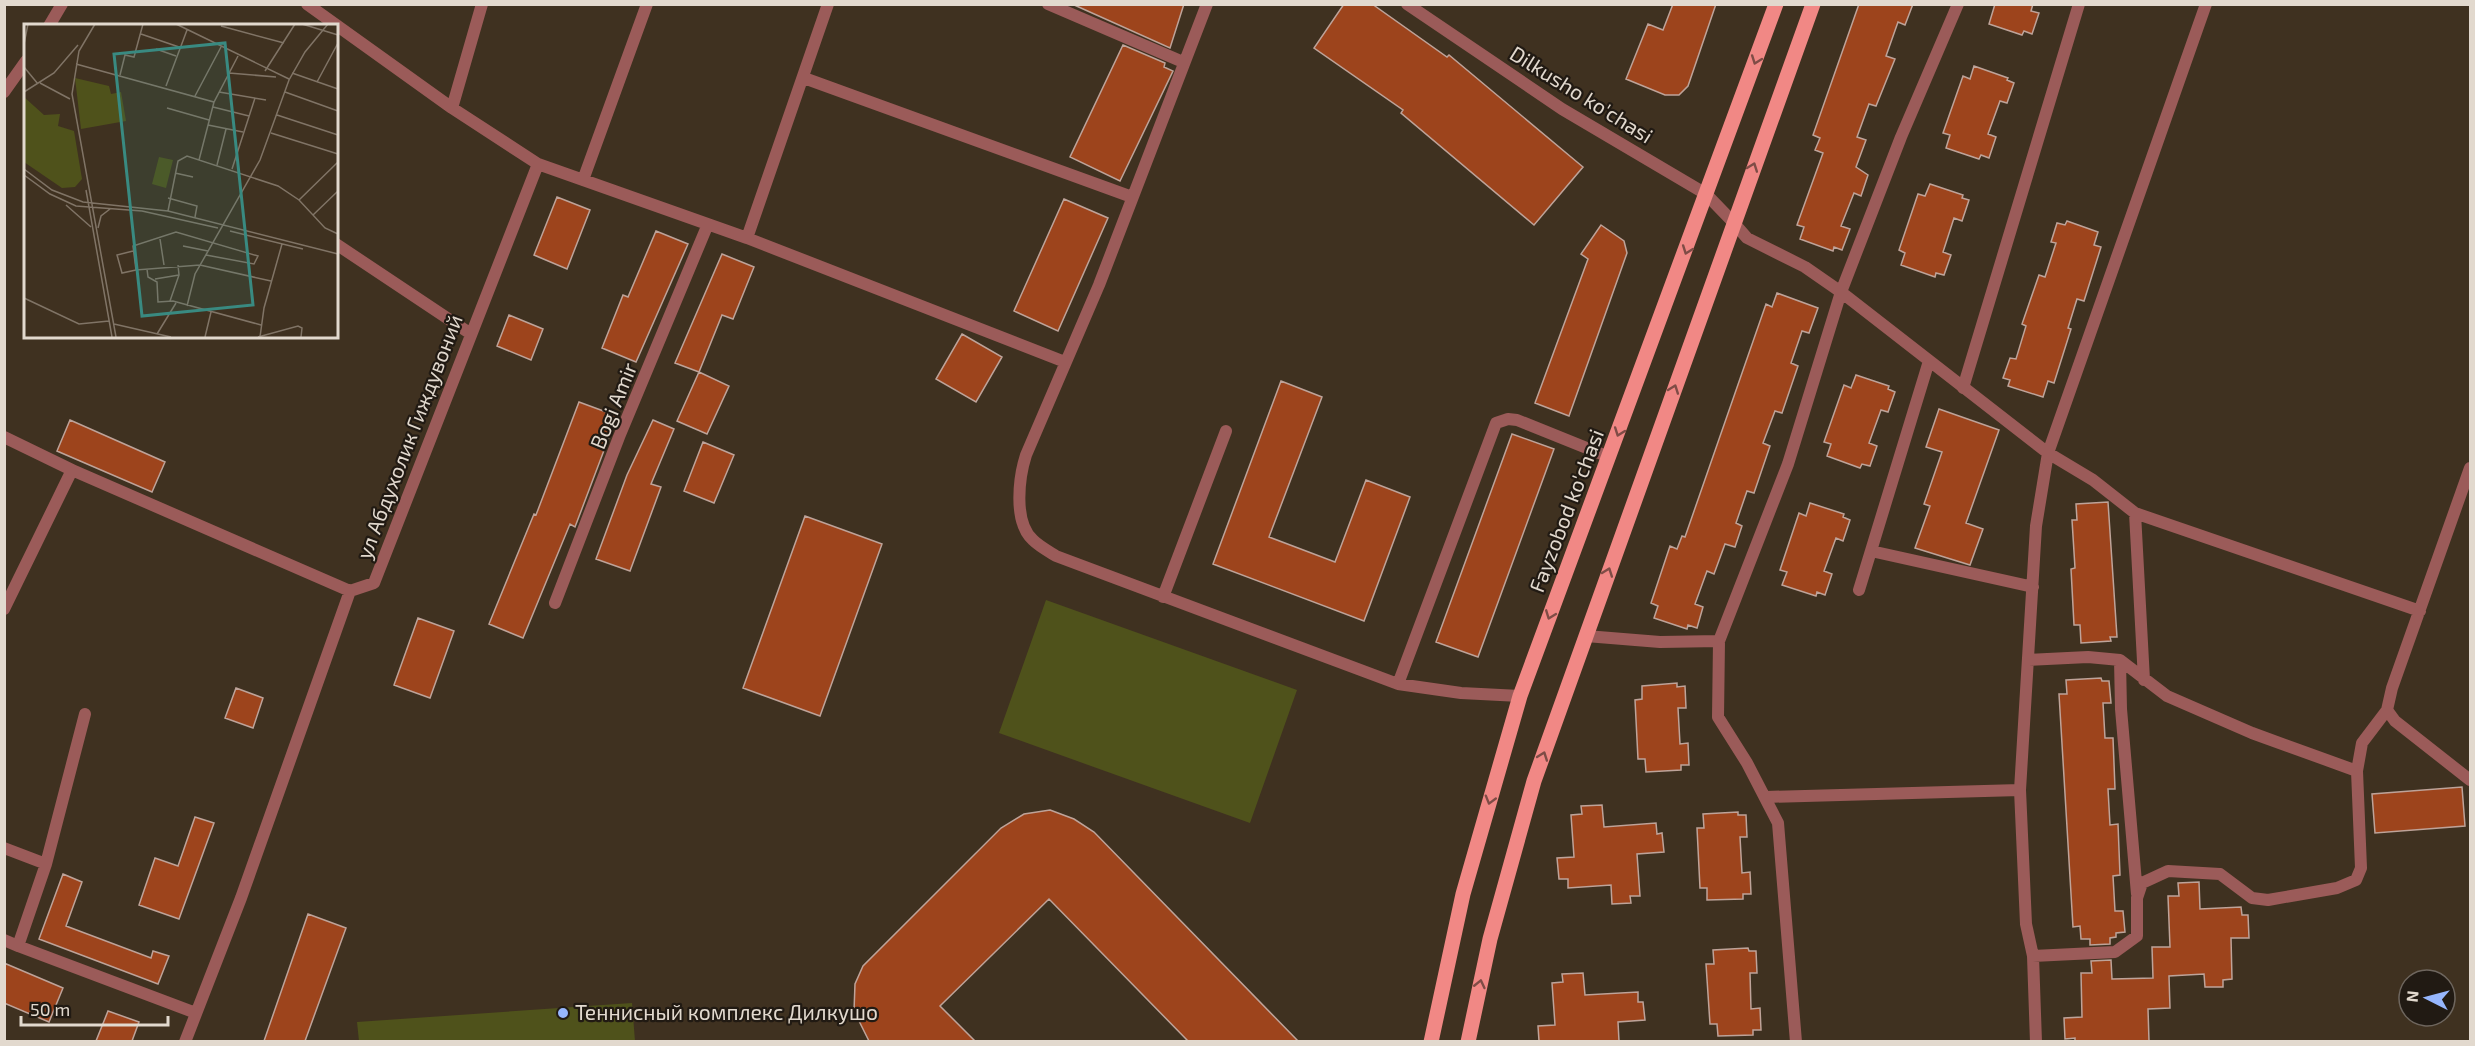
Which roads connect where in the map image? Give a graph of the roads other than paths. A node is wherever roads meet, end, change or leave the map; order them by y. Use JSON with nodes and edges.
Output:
{"nodes":[{"id":1,"x":62,"y":4,"type":"edge"},
{"id":2,"x":307,"y":4,"type":"edge"},
{"id":3,"x":482,"y":4,"type":"edge"},
{"id":4,"x":647,"y":4,"type":"edge"},
{"id":5,"x":828,"y":4,"type":"edge"},
{"id":6,"x":1048,"y":4,"type":"edge"},
{"id":7,"x":1207,"y":4,"type":"edge"},
{"id":8,"x":1407,"y":4,"type":"edge"},
{"id":9,"x":1776,"y":4,"type":"edge"},
{"id":10,"x":1813,"y":4,"type":"edge"},
{"id":11,"x":1958,"y":4,"type":"edge"},
{"id":12,"x":2079,"y":4,"type":"edge"},
{"id":13,"x":2206,"y":4,"type":"edge"},
{"id":14,"x":50,"y":24,"type":"edge"},
{"id":15,"x":335,"y":24,"type":"edge"},
{"id":16,"x":338,"y":26,"type":"edge"},
{"id":17,"x":1183,"y":62,"type":"junction"},
{"id":18,"x":24,"y":64,"type":"edge"},
{"id":19,"x":804,"y":78,"type":"junction"},
{"id":20,"x":4,"y":92,"type":"edge"},
{"id":21,"x":452,"y":108,"type":"junction"},
{"id":22,"x":538,"y":164,"type":"junction"},
{"id":23,"x":583,"y":180,"type":"junction"},
{"id":24,"x":1706,"y":194,"type":"junction"},
{"id":25,"x":1132,"y":197,"type":"junction"},
{"id":26,"x":1733,"y":222,"type":"junction"},
{"id":27,"x":708,"y":224,"type":"junction"},
{"id":28,"x":747,"y":238,"type":"junction"},
{"id":29,"x":338,"y":245,"type":"edge"},
{"id":30,"x":1841,"y":292,"type":"junction"},
{"id":31,"x":471,"y":334,"type":"junction"},
{"id":32,"x":1929,"y":361,"type":"junction"},
{"id":33,"x":1065,"y":362,"type":"junction"},
{"id":34,"x":1963,"y":388,"type":"junction"},
{"id":35,"x":1226,"y":431,"type":"dead end"},
{"id":36,"x":4,"y":437,"type":"edge"},
{"id":37,"x":2048,"y":453,"type":"junction"},
{"id":38,"x":1609,"y":457,"type":"junction"},
{"id":39,"x":2470,"y":468,"type":"edge"},
{"id":40,"x":72,"y":470,"type":"junction"},
{"id":41,"x":2135,"y":513,"type":"junction"},
{"id":42,"x":1871,"y":551,"type":"junction"},
{"id":43,"x":2033,"y":587,"type":"junction"},
{"id":44,"x":1859,"y":590,"type":"dead end"},
{"id":45,"x":350,"y":591,"type":"junction"},
{"id":46,"x":1163,"y":597,"type":"junction"},
{"id":47,"x":555,"y":603,"type":"dead end"},
{"id":48,"x":4,"y":609,"type":"edge"},
{"id":49,"x":2420,"y":610,"type":"junction"},
{"id":50,"x":1586,"y":636,"type":"junction"},
{"id":51,"x":1719,"y":641,"type":"junction"},
{"id":52,"x":2029,"y":660,"type":"junction"},
{"id":53,"x":2120,"y":660,"type":"junction"},
{"id":54,"x":2144,"y":680,"type":"junction"},
{"id":55,"x":1398,"y":684,"type":"junction"},
{"id":56,"x":1520,"y":696,"type":"junction"},
{"id":57,"x":2387,"y":710,"type":"junction"},
{"id":58,"x":84,"y":714,"type":"dead end"},
{"id":59,"x":2357,"y":771,"type":"junction"},
{"id":60,"x":2470,"y":780,"type":"edge"},
{"id":61,"x":2020,"y":790,"type":"junction"},
{"id":62,"x":1766,"y":797,"type":"junction"},
{"id":63,"x":4,"y":848,"type":"edge"},
{"id":64,"x":46,"y":864,"type":"junction"},
{"id":65,"x":2137,"y":898,"type":"junction"},
{"id":66,"x":4,"y":940,"type":"edge"},
{"id":67,"x":18,"y":946,"type":"junction"},
{"id":68,"x":2032,"y":956,"type":"junction"},
{"id":69,"x":196,"y":1013,"type":"junction"},
{"id":70,"x":186,"y":1041,"type":"edge"},
{"id":71,"x":1431,"y":1041,"type":"edge"},
{"id":72,"x":1468,"y":1041,"type":"edge"},
{"id":73,"x":1796,"y":1041,"type":"edge"},
{"id":74,"x":2036,"y":1041,"type":"edge"}],
"edges":[{"from":1,"to":14,"type":"street"},
{"from":2,"to":15,"type":"street"},
{"from":3,"to":21,"type":"street"},
{"from":4,"to":23,"type":"street"},
{"from":5,"to":19,"type":"street"},
{"from":6,"to":17,"type":"street"},
{"from":7,"to":17,"type":"street"},
{"from":8,"to":24,"type":"street","name":"Dilkusho ko'chasi"},
{"from":9,"to":24,"type":"main road","name":"Fayzobod ko'chasi","one_way":true},
{"from":26,"to":10,"type":"main road","one_way":true},
{"from":11,"to":30,"type":"street"},
{"from":12,"to":34,"type":"street"},
{"from":13,"to":37,"type":"street"},
{"from":16,"to":21,"type":"street"},
{"from":17,"to":25,"type":"street"},
{"from":18,"to":20,"type":"street"},
{"from":19,"to":25,"type":"street"},
{"from":19,"to":28,"type":"street"},
{"from":21,"to":22,"type":"street"},
{"from":22,"to":23,"type":"street"},
{"from":22,"to":31,"type":"street","name":"ул Абдухолик Гиждувоний"},
{"from":23,"to":27,"type":"street"},
{"from":24,"to":26,"type":"street","name":"Dilkusho ko'chasi"},
{"from":24,"to":38,"type":"main road","name":"Fayzobod ko'chasi","one_way":true},
{"from":25,"to":33,"type":"street"},
{"from":26,"to":30,"type":"street","name":"Dilkusho ko'chasi"},
{"from":50,"to":26,"type":"main road","one_way":true},
{"from":27,"to":28,"type":"street"},
{"from":27,"to":47,"type":"street"},
{"from":28,"to":33,"type":"street"},
{"from":29,"to":31,"type":"street"},
{"from":30,"to":32,"type":"street","name":"Dilkusho ko'chasi"},
{"from":30,"to":51,"type":"street"},
{"from":31,"to":45,"type":"street","name":"ул Абдухолик Гиждувоний"},
{"from":32,"to":34,"type":"street","name":"Dilkusho ko'chasi"},
{"from":32,"to":42,"type":"street"},
{"from":33,"to":46,"type":"street"},
{"from":34,"to":37,"type":"street","name":"Dilkusho ko'chasi"},
{"from":35,"to":46,"type":"street"},
{"from":36,"to":40,"type":"street"},
{"from":37,"to":41,"type":"street","name":"Dilkusho ko'chasi"},
{"from":37,"to":43,"type":"street"},
{"from":38,"to":55,"type":"street"},
{"from":38,"to":56,"type":"main road","name":"Fayzobod ko'chasi","one_way":true},
{"from":39,"to":49,"type":"street"},
{"from":40,"to":45,"type":"street"},
{"from":40,"to":48,"type":"street"},
{"from":41,"to":49,"type":"street","name":"Dilkusho ko'chasi"},
{"from":41,"to":54,"type":"street"},
{"from":42,"to":43,"type":"street"},
{"from":42,"to":44,"type":"street"},
{"from":43,"to":52,"type":"street"},
{"from":45,"to":69,"type":"street"},
{"from":46,"to":55,"type":"street"},
{"from":49,"to":57,"type":"street"},
{"from":50,"to":51,"type":"street"},
{"from":72,"to":50,"type":"main road","one_way":true},
{"from":51,"to":62,"type":"street"},
{"from":52,"to":53,"type":"street"},
{"from":52,"to":61,"type":"street"},
{"from":53,"to":54,"type":"street"},
{"from":53,"to":65,"type":"street"},
{"from":54,"to":59,"type":"street"},
{"from":55,"to":56,"type":"street"},
{"from":56,"to":71,"type":"main road","name":"Fayzobod ko'chasi","one_way":true},
{"from":57,"to":59,"type":"street"},
{"from":57,"to":60,"type":"street"},
{"from":58,"to":64,"type":"street"},
{"from":59,"to":65,"type":"street"},
{"from":61,"to":62,"type":"street"},
{"from":61,"to":68,"type":"street"},
{"from":62,"to":73,"type":"street"},
{"from":63,"to":64,"type":"street"},
{"from":64,"to":67,"type":"street"},
{"from":65,"to":68,"type":"street"},
{"from":66,"to":67,"type":"street"},
{"from":67,"to":69,"type":"street"},
{"from":68,"to":74,"type":"street"},
{"from":69,"to":70,"type":"street"}]}
